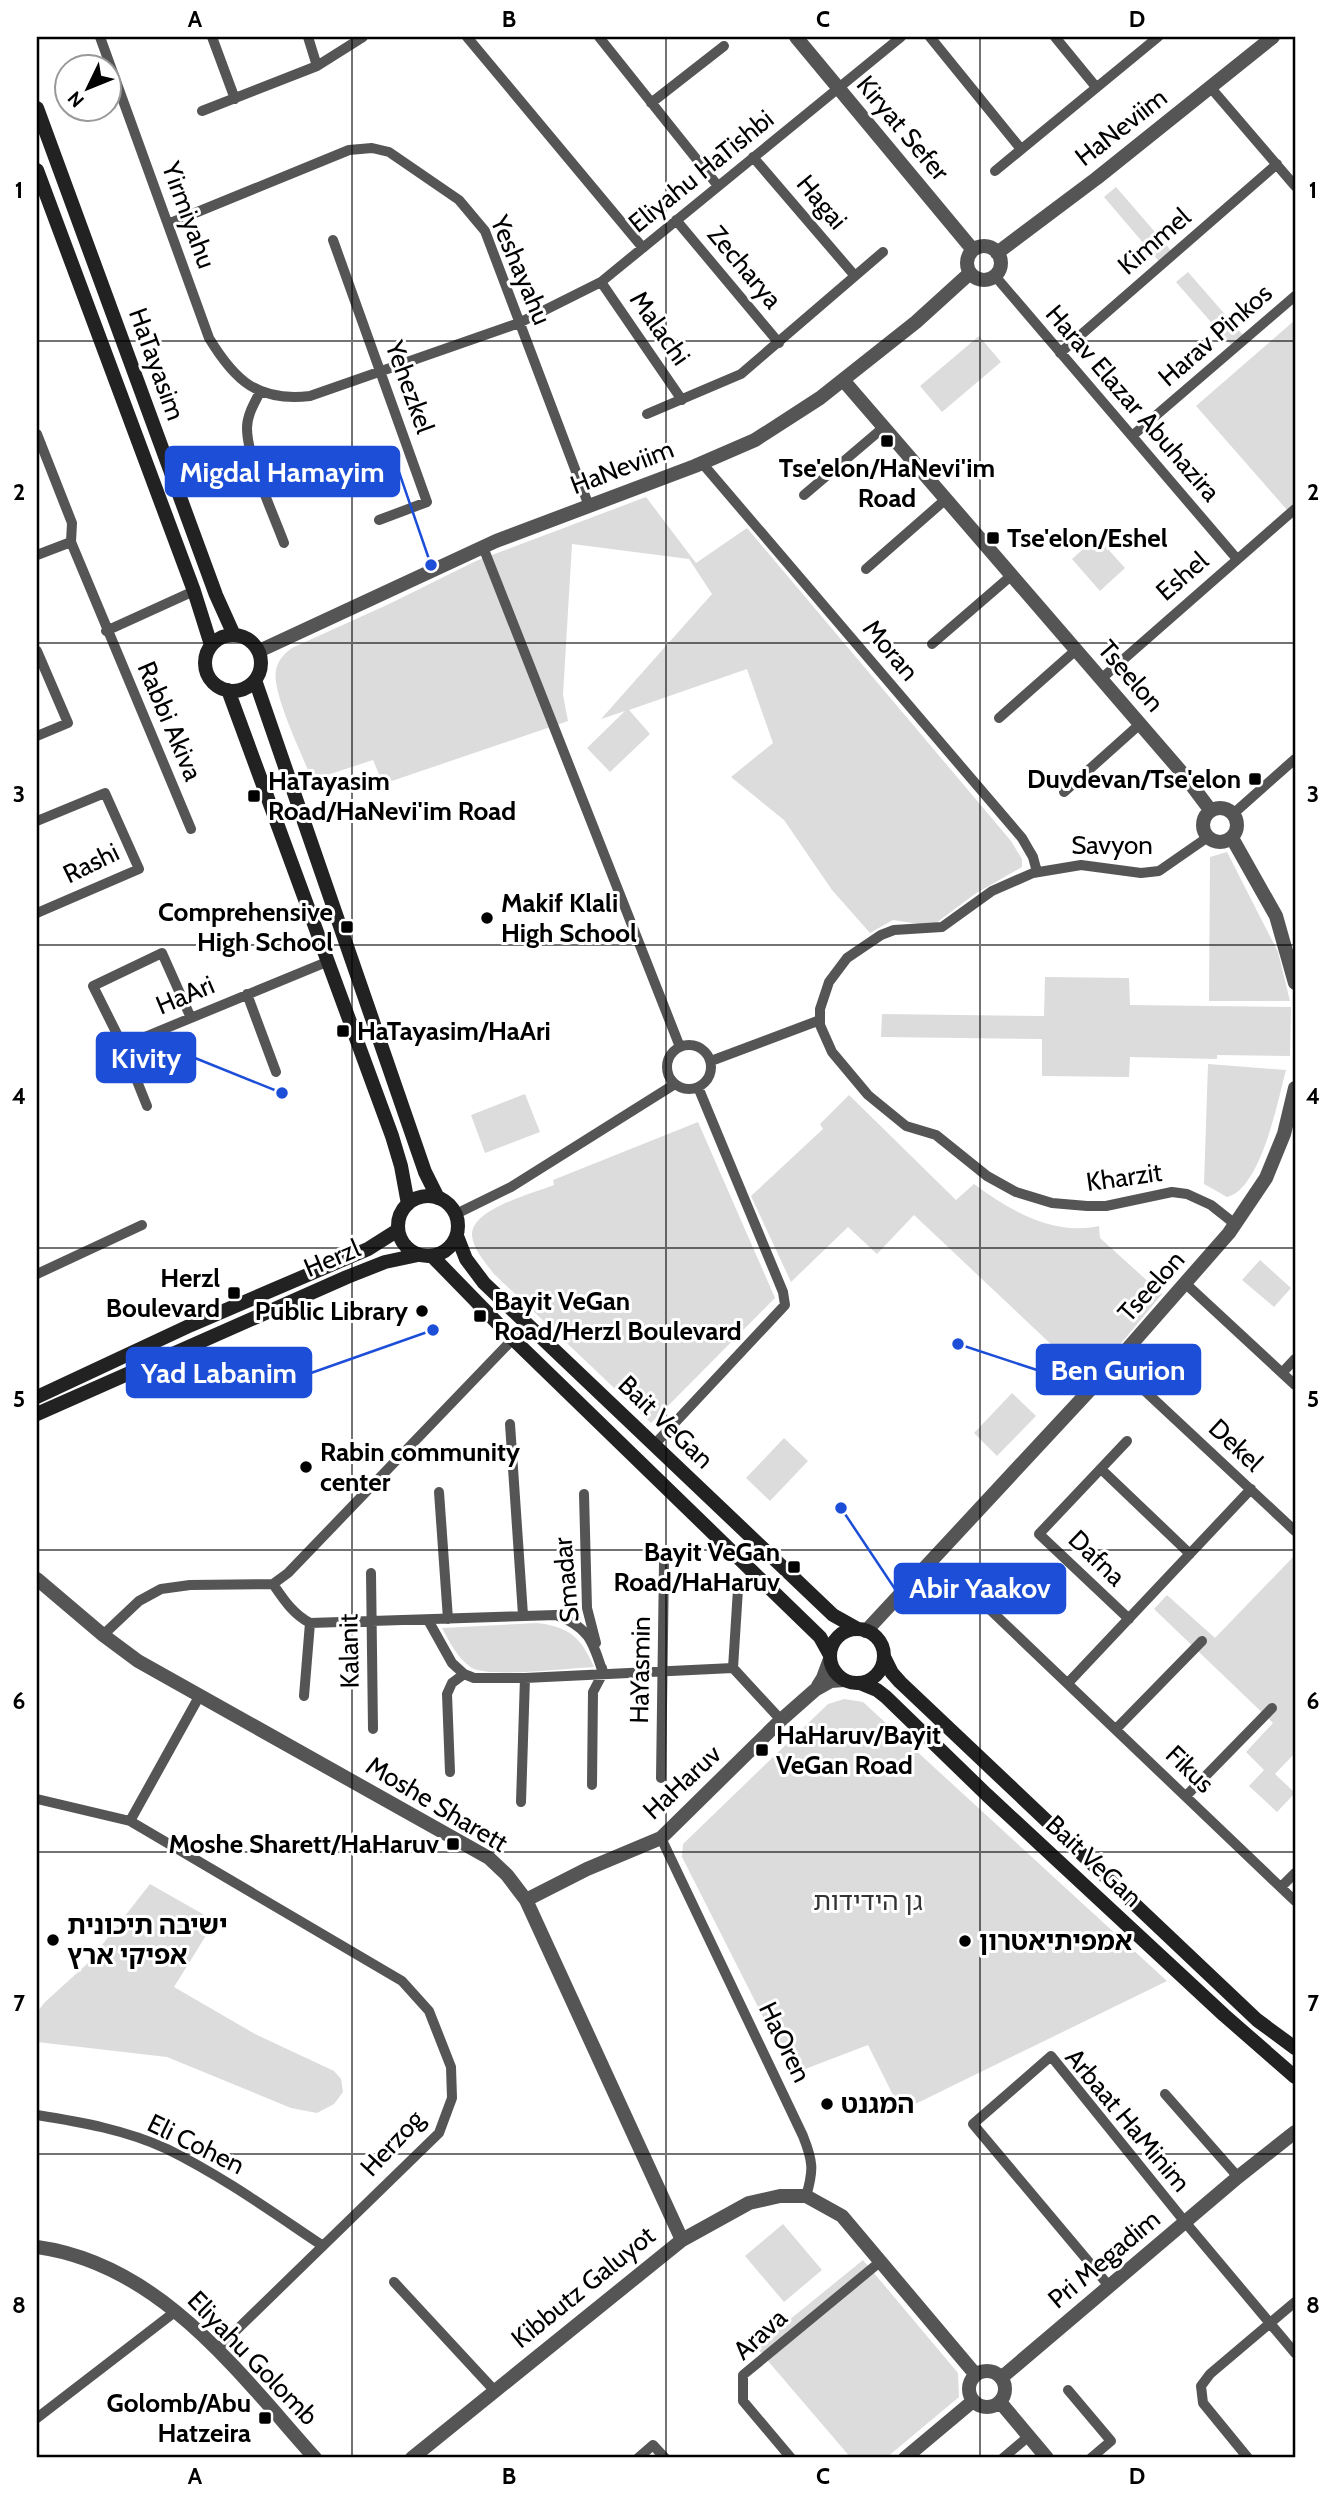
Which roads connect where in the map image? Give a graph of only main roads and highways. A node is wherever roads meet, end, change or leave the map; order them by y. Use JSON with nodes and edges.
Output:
{"nodes":[{"id":1,"x":37,"y":108,"type":"edge"},
{"id":2,"x":37,"y":170,"type":"edge"},
{"id":3,"x":234,"y":635,"type":"junction"},
{"id":4,"x":211,"y":645,"type":"junction"},
{"id":5,"x":256,"y":680,"type":"junction"},
{"id":6,"x":228,"y":690,"type":"junction"},
{"id":7,"x":438,"y":1198,"type":"junction"},
{"id":8,"x":408,"y":1204,"type":"junction"},
{"id":9,"x":398,"y":1230,"type":"junction"},
{"id":10,"x":457,"y":1236,"type":"junction"},
{"id":11,"x":425,"y":1255,"type":"junction"},
{"id":12,"x":37,"y":1397,"type":"edge"},
{"id":13,"x":37,"y":1414,"type":"edge"},
{"id":14,"x":867,"y":1633,"type":"junction"},
{"id":15,"x":830,"y":1657,"type":"junction"},
{"id":16,"x":884,"y":1657,"type":"junction"},
{"id":17,"x":860,"y":1683,"type":"junction"},
{"id":18,"x":1295,"y":2048,"type":"edge"},
{"id":19,"x":1295,"y":2077,"type":"edge"}],
"edges":[{"from":1,"to":3,"type":"main road","name":"HaTayasim"},
{"from":2,"to":4,"type":"main road","name":"HaTayasim"},
{"from":3,"to":4,"type":"main road"},
{"from":3,"to":5,"type":"main road"},
{"from":4,"to":6,"type":"main road"},
{"from":5,"to":6,"type":"main road"},
{"from":5,"to":7,"type":"main road"},
{"from":6,"to":8,"type":"main road"},
{"from":7,"to":8,"type":"main road"},
{"from":7,"to":10,"type":"main road"},
{"from":8,"to":9,"type":"main road"},
{"from":9,"to":11,"type":"main road"},
{"from":9,"to":12,"type":"main road","name":"Herzl"},
{"from":10,"to":11,"type":"main road"},
{"from":10,"to":14,"type":"main road","name":"Bait VeGan"},
{"from":11,"to":13,"type":"main road","name":"Herzl"},
{"from":11,"to":15,"type":"main road","name":"Bait VeGan"},
{"from":14,"to":15,"type":"main road"},
{"from":14,"to":16,"type":"main road"},
{"from":15,"to":17,"type":"main road"},
{"from":16,"to":17,"type":"main road"},
{"from":16,"to":18,"type":"main road","name":"Bait VeGan"},
{"from":17,"to":19,"type":"main road","name":"Bait VeGan"}]}
